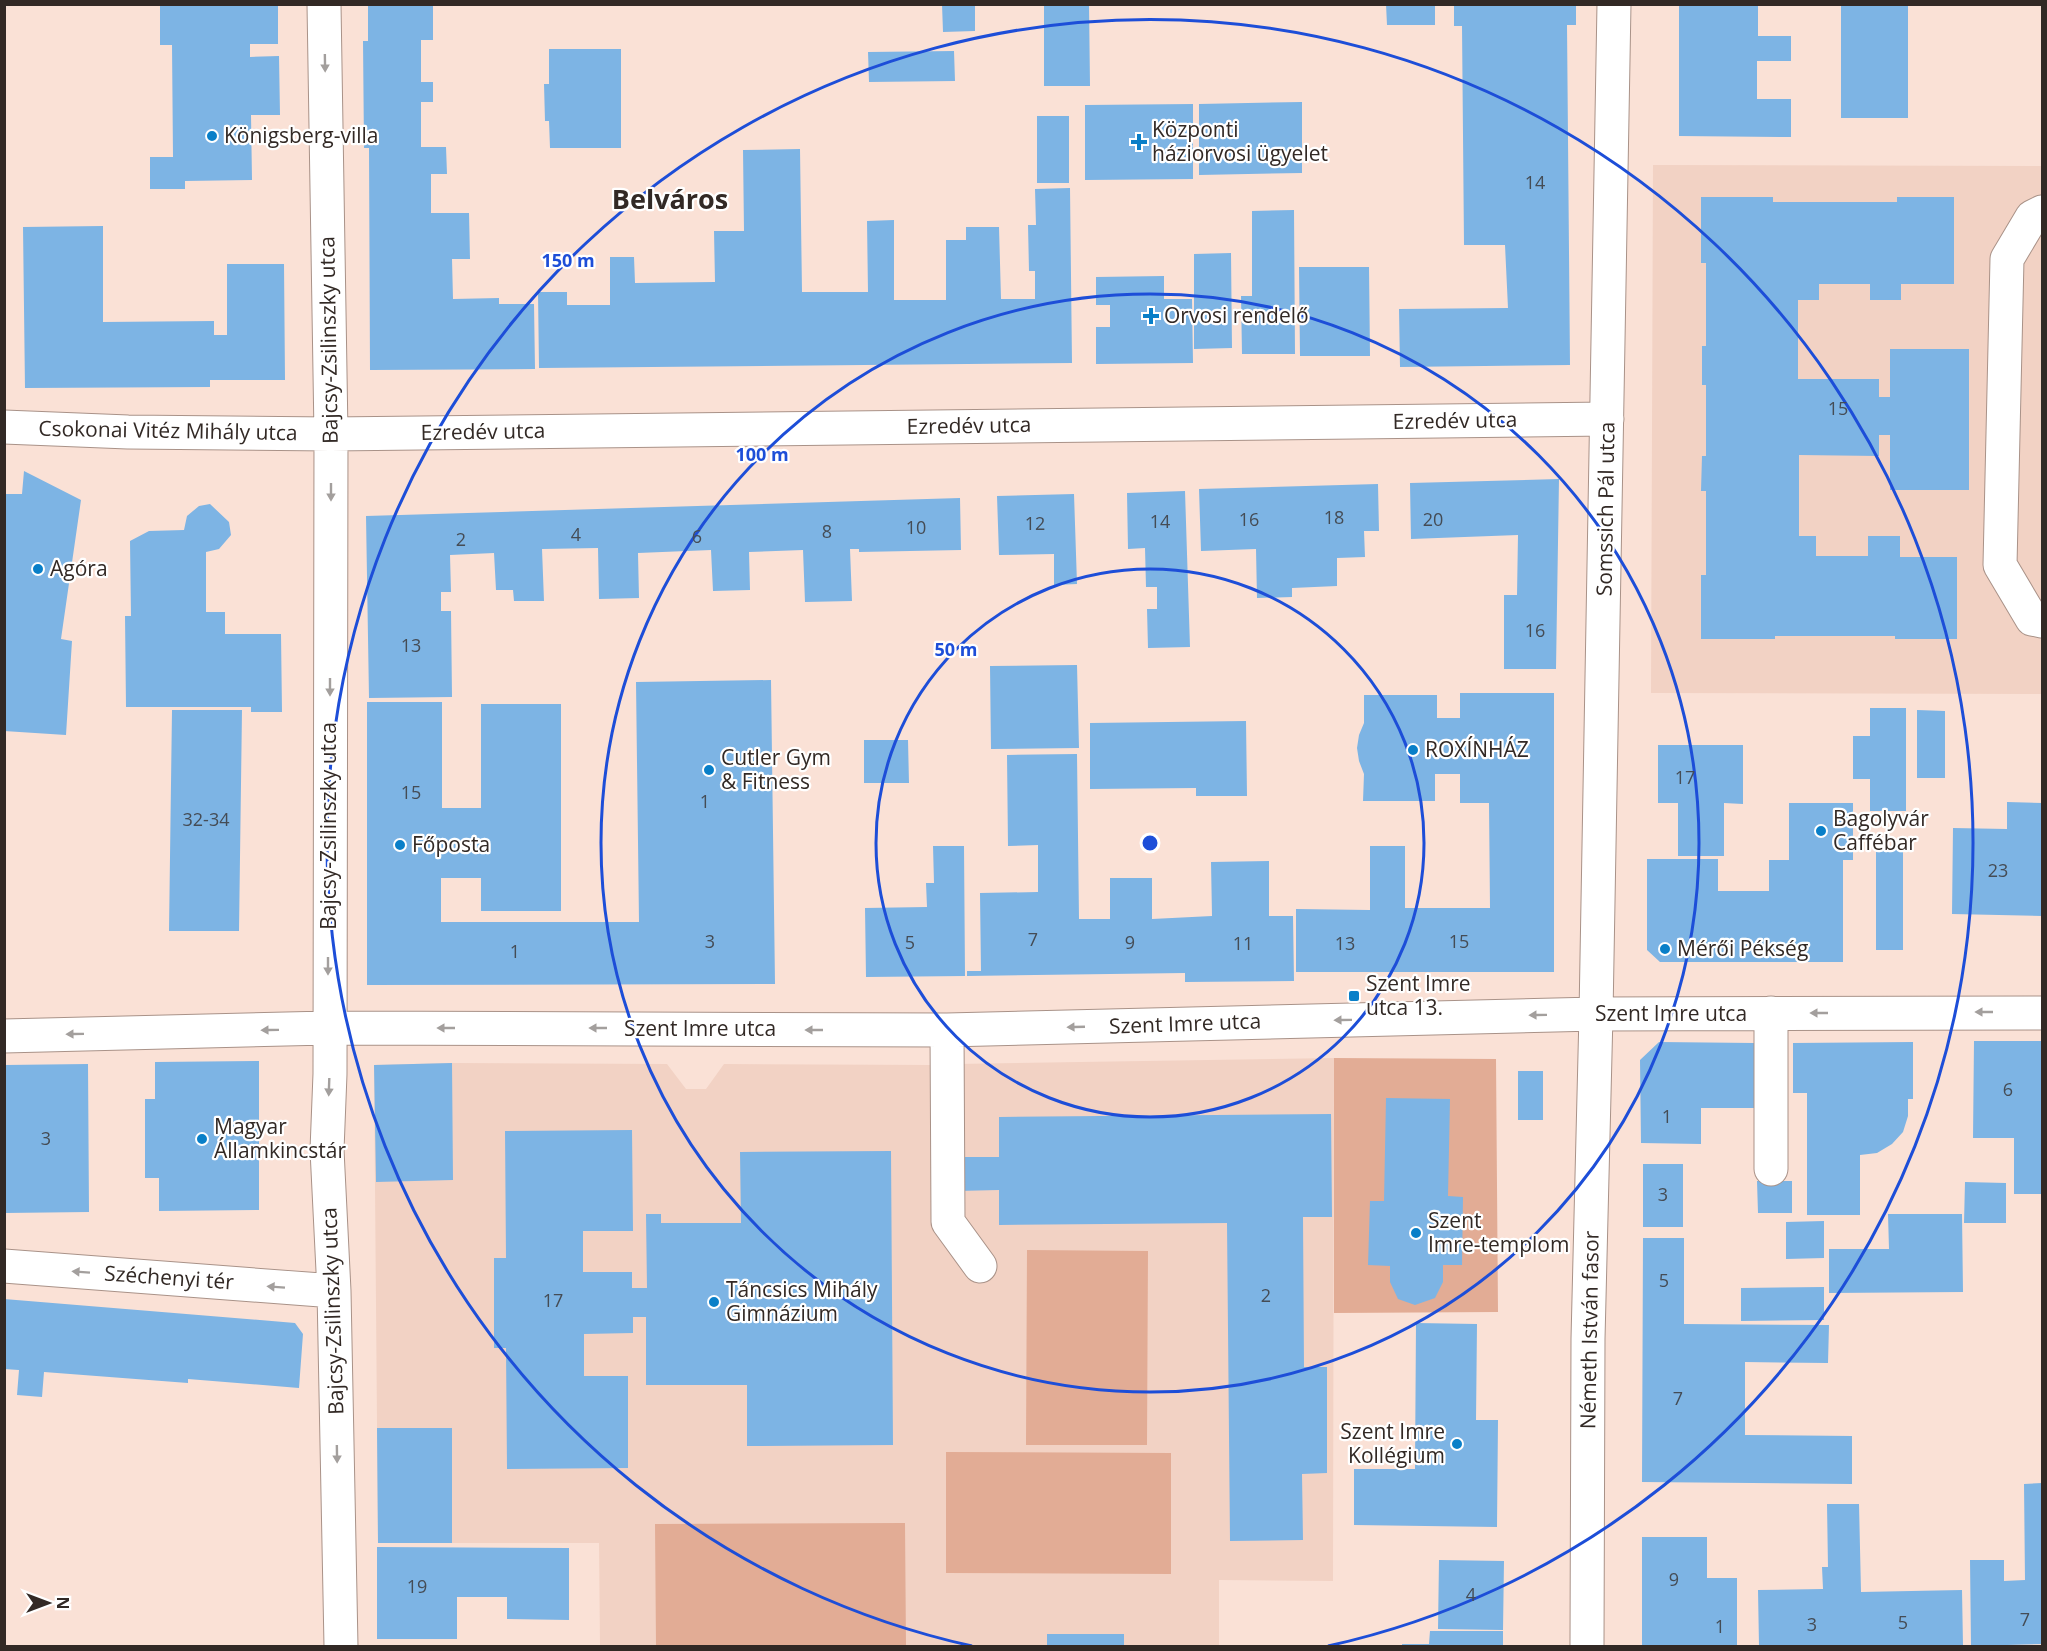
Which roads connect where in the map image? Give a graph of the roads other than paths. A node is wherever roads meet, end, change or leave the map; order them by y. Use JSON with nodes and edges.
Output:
{"nodes":[{"id":1,"x":324,"y":4,"type":"edge"},
{"id":2,"x":1614,"y":4,"type":"edge"},
{"id":3,"x":2043,"y":213,"type":"edge"},
{"id":4,"x":1607,"y":419,"type":"junction"},
{"id":5,"x":4,"y":427,"type":"edge"},
{"id":6,"x":331,"y":434,"type":"junction"},
{"id":7,"x":2043,"y":621,"type":"edge"},
{"id":8,"x":2043,"y":1012,"type":"edge"},
{"id":9,"x":1772,"y":1013,"type":"junction"},
{"id":10,"x":1596,"y":1014,"type":"junction"},
{"id":11,"x":328,"y":1028,"type":"junction"},
{"id":12,"x":947,"y":1030,"type":"junction"},
{"id":13,"x":4,"y":1036,"type":"edge"},
{"id":14,"x":1771,"y":1169,"type":"dead end"},
{"id":15,"x":4,"y":1266,"type":"edge"},
{"id":16,"x":980,"y":1266,"type":"dead end"},
{"id":17,"x":334,"y":1291,"type":"junction"},
{"id":18,"x":341,"y":1647,"type":"edge"},
{"id":19,"x":1587,"y":1647,"type":"edge"}],
"edges":[{"from":1,"to":6,"type":"street","name":"Bajcsy-Zsilinszky utca","one_way":true},
{"from":2,"to":4,"type":"street","name":"Somssich Pál utca"},
{"from":3,"to":7,"type":"street"},
{"from":4,"to":6,"type":"street","name":"Ezredév utca"},
{"from":4,"to":10,"type":"street","name":"Somssich Pál utca"},
{"from":5,"to":6,"type":"street","name":"Csokonai Vitéz Mihály utca"},
{"from":6,"to":11,"type":"street","name":"Bajcsy-Zsilinszky utca","one_way":true},
{"from":8,"to":9,"type":"street","name":"Szent Imre utca","one_way":true},
{"from":9,"to":10,"type":"street","name":"Szent Imre utca"},
{"from":9,"to":14,"type":"street"},
{"from":10,"to":12,"type":"street","name":"Szent Imre utca","one_way":true},
{"from":10,"to":19,"type":"street","name":"Németh István fasor"},
{"from":12,"to":11,"type":"street","name":"Szent Imre utca","one_way":true},
{"from":11,"to":13,"type":"street","one_way":true},
{"from":11,"to":17,"type":"street","name":"Bajcsy-Zsilinszky utca","one_way":true},
{"from":12,"to":16,"type":"street"},
{"from":17,"to":15,"type":"street","name":"Széchenyi tér","one_way":true},
{"from":17,"to":18,"type":"street","name":"Bajcsy-Zsilinszky utca","one_way":true}]}
